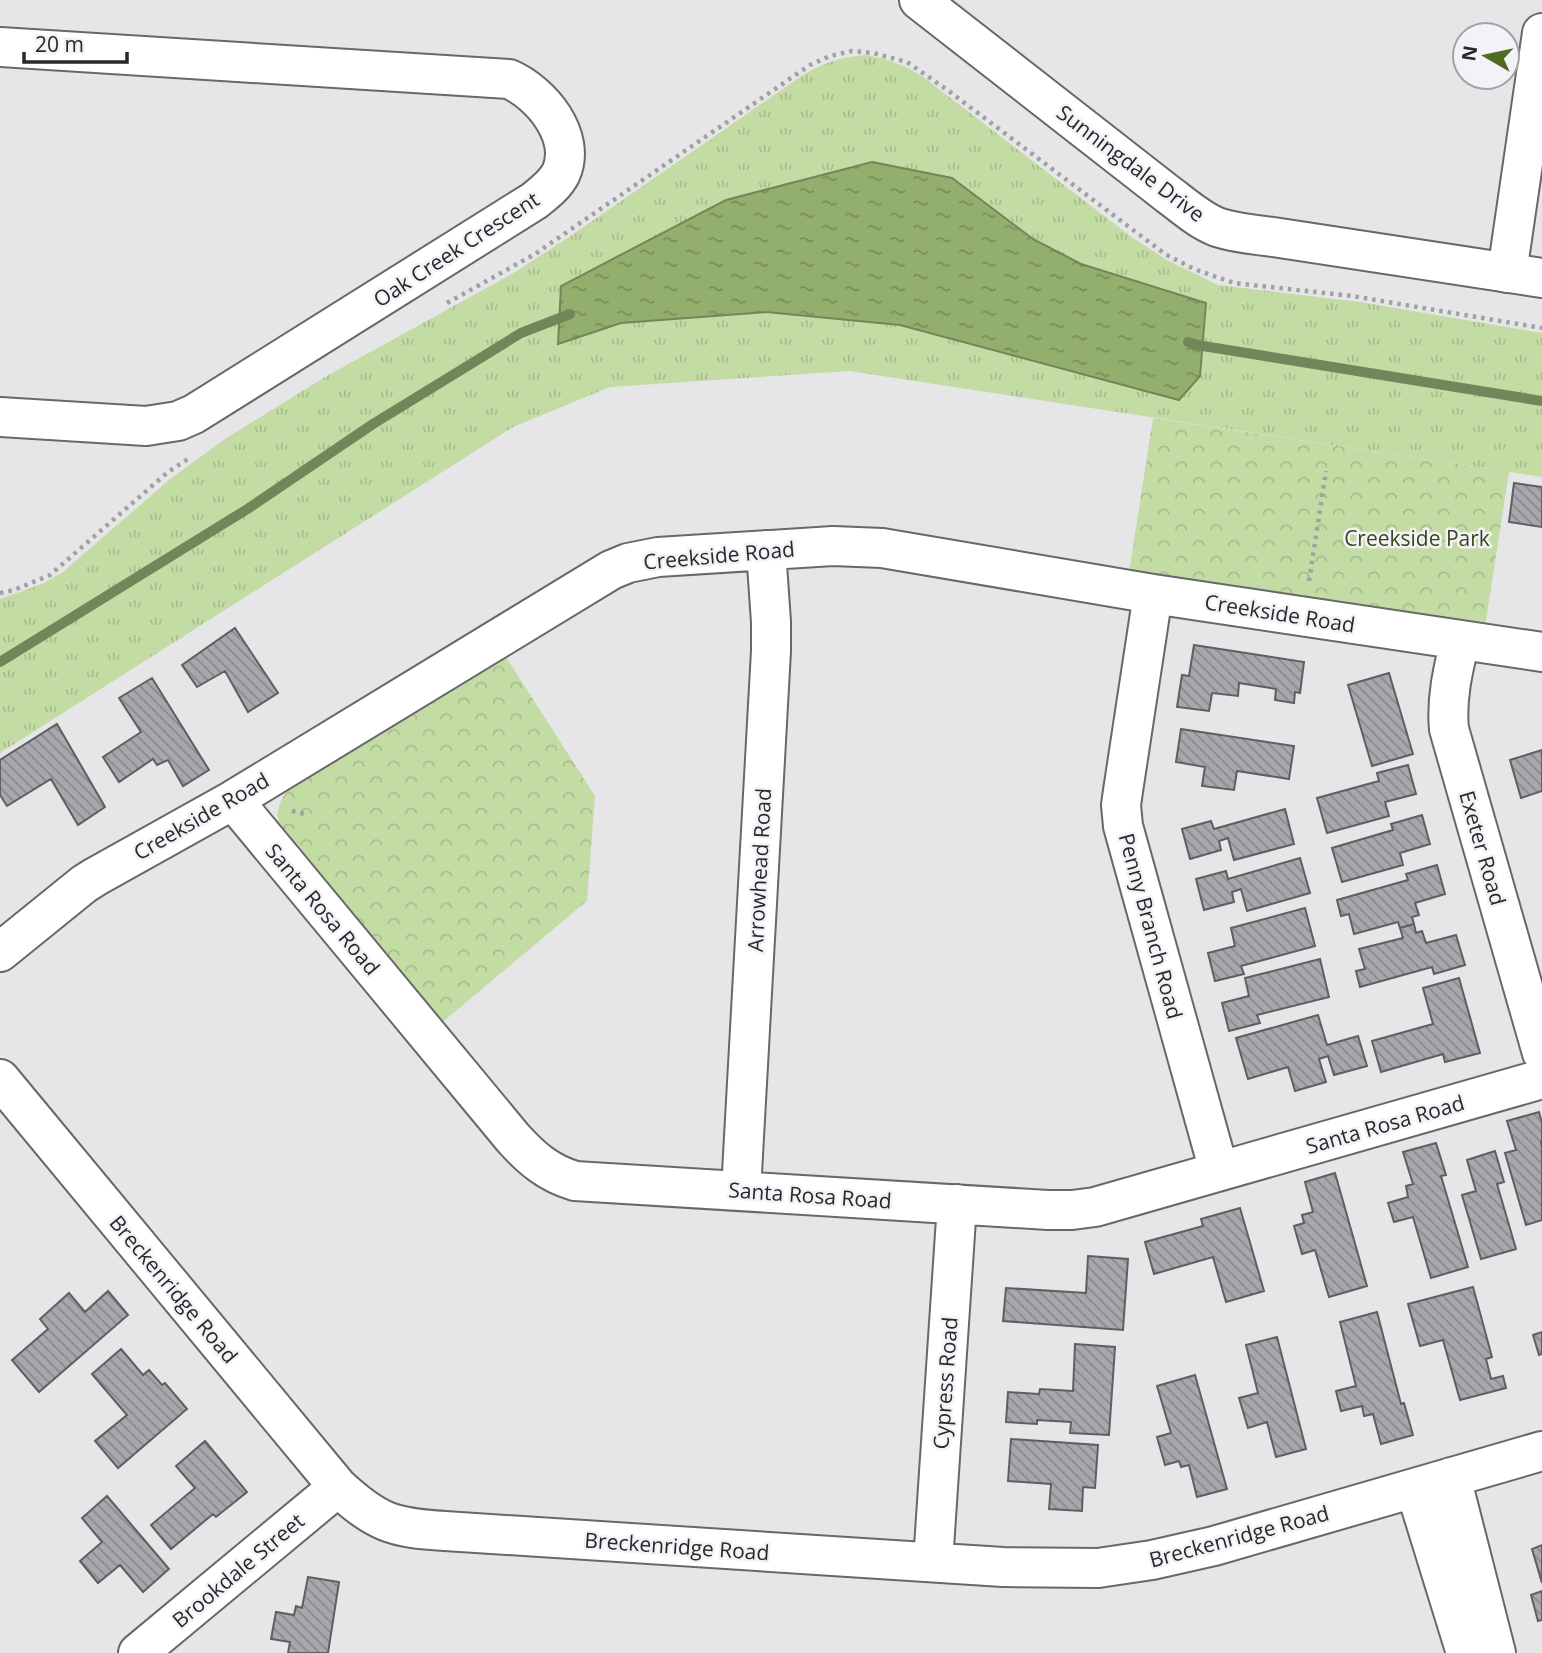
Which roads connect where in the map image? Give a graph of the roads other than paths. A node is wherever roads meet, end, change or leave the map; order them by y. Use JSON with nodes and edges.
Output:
{"nodes":[{"id":1,"x":919,"y":0,"type":"edge"},
{"id":2,"x":1542,"y":33,"type":"edge"},
{"id":3,"x":0,"y":47,"type":"edge"},
{"id":4,"x":1524,"y":275,"type":"edge"},
{"id":5,"x":0,"y":417,"type":"edge"},
{"id":6,"x":766,"y":550,"type":"junction"},
{"id":7,"x":1153,"y":594,"type":"junction"},
{"id":8,"x":1460,"y":640,"type":"junction"},
{"id":9,"x":1542,"y":652,"type":"edge"},
{"id":10,"x":233,"y":800,"type":"junction"},
{"id":11,"x":0,"y":952,"type":"edge"},
{"id":12,"x":1542,"y":1053,"type":"edge"},
{"id":13,"x":0,"y":1079,"type":"edge"},
{"id":14,"x":1542,"y":1079,"type":"edge"},
{"id":15,"x":1219,"y":1171,"type":"junction"},
{"id":16,"x":741,"y":1191,"type":"junction"},
{"id":17,"x":957,"y":1204,"type":"junction"},
{"id":18,"x":1542,"y":1451,"type":"edge"},
{"id":19,"x":1451,"y":1477,"type":"junction"},
{"id":20,"x":338,"y":1487,"type":"junction"},
{"id":21,"x":1415,"y":1488,"type":"junction"},
{"id":22,"x":933,"y":1562,"type":"junction"},
{"id":23,"x":138,"y":1653,"type":"edge"},
{"id":24,"x":1465,"y":1653,"type":"edge"},
{"id":25,"x":1496,"y":1653,"type":"edge"}],
"edges":[{"from":1,"to":4,"type":"street","name":"Sunningdale Drive"},
{"from":2,"to":4,"type":"street"},
{"from":3,"to":5,"type":"street","name":"Oak Creek Crescent"},
{"from":6,"to":7,"type":"street","name":"Creekside Road"},
{"from":6,"to":10,"type":"street","name":"Creekside Road"},
{"from":6,"to":16,"type":"street","name":"Arrowhead Road"},
{"from":7,"to":8,"type":"street","name":"Creekside Road"},
{"from":7,"to":15,"type":"street","name":"Penny Branch Road"},
{"from":8,"to":9,"type":"street","name":"Creekside Road"},
{"from":8,"to":12,"type":"street","name":"Exeter Road"},
{"from":10,"to":11,"type":"street","name":"Creekside Road"},
{"from":10,"to":16,"type":"street","name":"Santa Rosa Road"},
{"from":13,"to":20,"type":"street","name":"Breckenridge Road"},
{"from":14,"to":15,"type":"street","name":"Santa Rosa Road"},
{"from":15,"to":17,"type":"street","name":"Santa Rosa Road"},
{"from":16,"to":17,"type":"street","name":"Santa Rosa Road"},
{"from":17,"to":22,"type":"street","name":"Cypress Road"},
{"from":18,"to":19,"type":"street","name":"Breckenridge Road"},
{"from":19,"to":21,"type":"street","name":"Breckenridge Road"},
{"from":19,"to":25,"type":"street"},
{"from":20,"to":22,"type":"street","name":"Breckenridge Road"},
{"from":20,"to":23,"type":"street","name":"Brookdale Street"},
{"from":21,"to":22,"type":"street","name":"Breckenridge Road"},
{"from":21,"to":24,"type":"street"}]}
